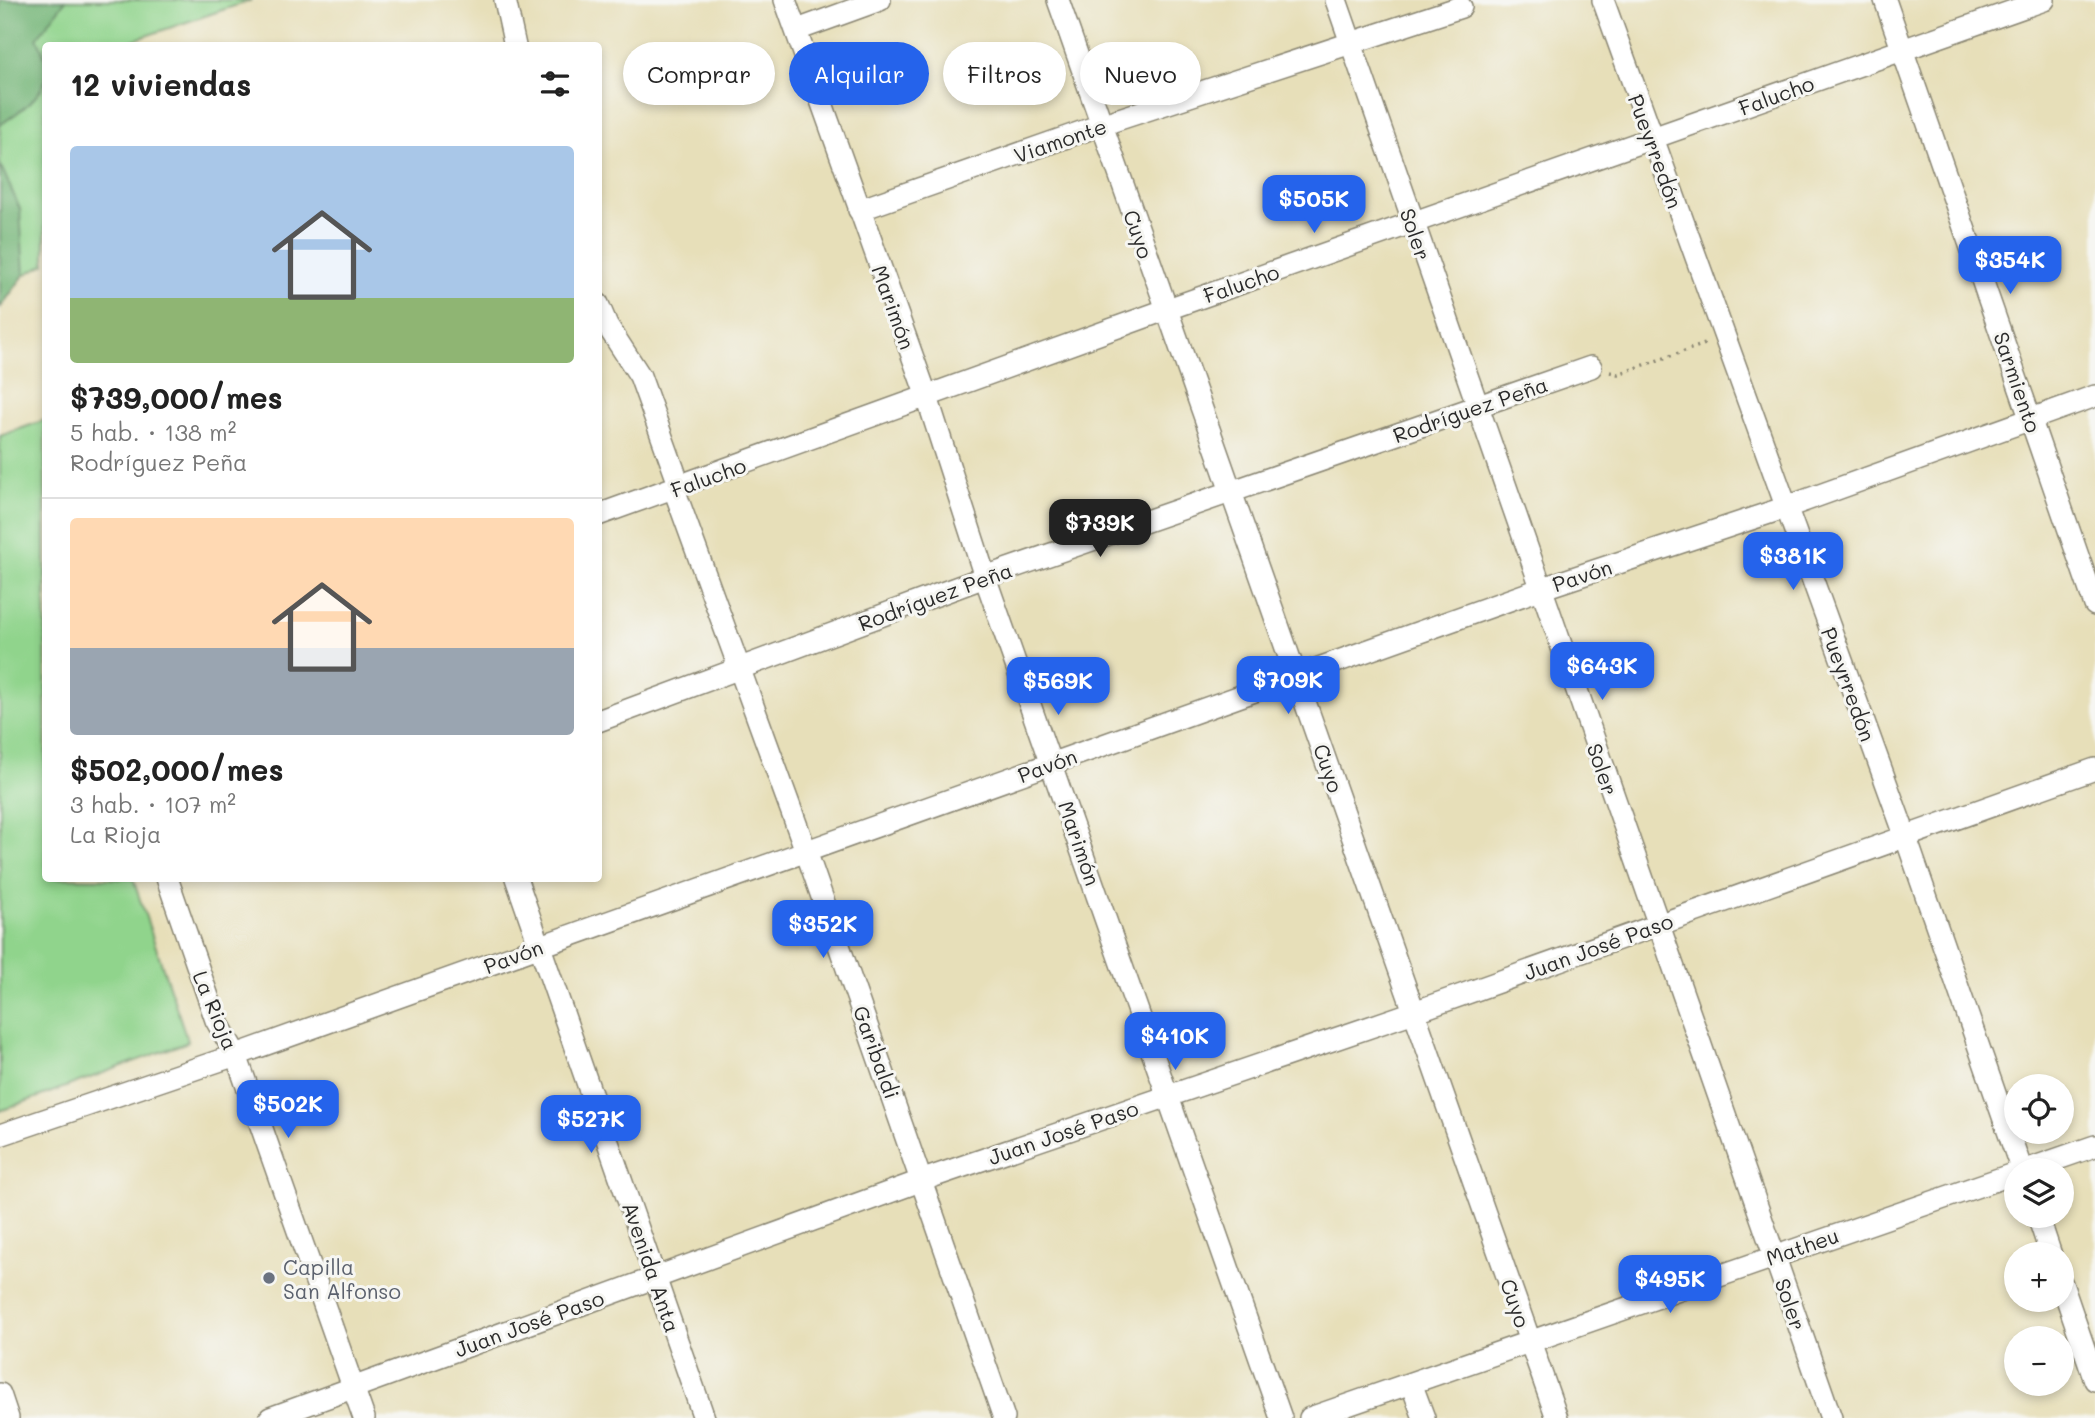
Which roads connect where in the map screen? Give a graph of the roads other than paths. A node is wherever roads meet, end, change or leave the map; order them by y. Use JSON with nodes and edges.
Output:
{"nodes":[{"id":1,"x":505,"y":0,"type":"edge"},
{"id":2,"x":785,"y":0,"type":"edge"},
{"id":3,"x":880,"y":0,"type":"edge"},
{"id":4,"x":1058,"y":0,"type":"edge"},
{"id":5,"x":1336,"y":0,"type":"edge"},
{"id":6,"x":1603,"y":0,"type":"edge"},
{"id":7,"x":1885,"y":0,"type":"edge"},
{"id":8,"x":2044,"y":0,"type":"edge"},
{"id":9,"x":1461,"y":7,"type":"dead end"},
{"id":10,"x":797,"y":30,"type":"junction"},
{"id":11,"x":514,"y":42,"type":"edge"},
{"id":12,"x":1351,"y":44,"type":"junction"},
{"id":13,"x":1902,"y":49,"type":"junction"},
{"id":14,"x":1101,"y":125,"type":"junction"},
{"id":15,"x":1652,"y":140,"type":"junction"},
{"id":16,"x":859,"y":210,"type":"junction"},
{"id":17,"x":1412,"y":223,"type":"junction"},
{"id":18,"x":1165,"y":310,"type":"junction"},
{"id":19,"x":602,"y":313,"type":"edge"},
{"id":20,"x":1591,"y":367,"type":"road end"},
{"id":21,"x":2095,"y":396,"type":"edge"},
{"id":22,"x":927,"y":397,"type":"junction"},
{"id":23,"x":1476,"y":406,"type":"junction"},
{"id":24,"x":2030,"y":418,"type":"junction"},
{"id":25,"x":677,"y":488,"type":"junction"},
{"id":26,"x":1232,"y":492,"type":"junction"},
{"id":27,"x":1784,"y":508,"type":"junction"},
{"id":28,"x":602,"y":514,"type":"edge"},
{"id":29,"x":985,"y":577,"type":"junction"},
{"id":30,"x":1540,"y":589,"type":"junction"},
{"id":31,"x":2095,"y":605,"type":"edge"},
{"id":32,"x":740,"y":669,"type":"junction"},
{"id":33,"x":1296,"y":676,"type":"junction"},
{"id":34,"x":602,"y":720,"type":"edge"},
{"id":35,"x":1053,"y":763,"type":"junction"},
{"id":36,"x":2095,"y":769,"type":"edge"},
{"id":37,"x":1905,"y":835,"type":"junction"},
{"id":38,"x":806,"y":850,"type":"junction"},
{"id":39,"x":168,"y":882,"type":"edge"},
{"id":40,"x":517,"y":882,"type":"edge"},
{"id":41,"x":1658,"y":925,"type":"junction"},
{"id":42,"x":541,"y":946,"type":"junction"},
{"id":43,"x":1414,"y":1012,"type":"junction"},
{"id":44,"x":236,"y":1055,"type":"junction"},
{"id":45,"x":1168,"y":1096,"type":"junction"},
{"id":46,"x":0,"y":1135,"type":"edge"},
{"id":47,"x":2095,"y":1146,"type":"edge"},
{"id":48,"x":2017,"y":1158,"type":"edge"},
{"id":49,"x":2060,"y":1158,"type":"edge"},
{"id":50,"x":2004,"y":1177,"type":"edge"},
{"id":51,"x":923,"y":1180,"type":"junction"},
{"id":52,"x":1774,"y":1256,"type":"junction"},
{"id":53,"x":656,"y":1276,"type":"junction"},
{"id":54,"x":2072,"y":1312,"type":"edge"},
{"id":55,"x":1530,"y":1342,"type":"junction"},
{"id":56,"x":2095,"y":1380,"type":"edge"},
{"id":57,"x":1411,"y":1383,"type":"junction"},
{"id":58,"x":353,"y":1388,"type":"junction"},
{"id":59,"x":0,"y":1394,"type":"edge"},
{"id":60,"x":8,"y":1418,"type":"edge"},
{"id":61,"x":270,"y":1418,"type":"edge"},
{"id":62,"x":364,"y":1418,"type":"edge"},
{"id":63,"x":704,"y":1418,"type":"edge"},
{"id":64,"x":1004,"y":1418,"type":"edge"},
{"id":65,"x":1281,"y":1418,"type":"edge"},
{"id":66,"x":1310,"y":1418,"type":"edge"},
{"id":67,"x":1424,"y":1418,"type":"edge"},
{"id":68,"x":1557,"y":1418,"type":"edge"},
{"id":69,"x":1831,"y":1418,"type":"edge"}],
"edges":[{"from":1,"to":11,"type":"street"},
{"from":2,"to":10,"type":"street","name":"Marimón"},
{"from":3,"to":10,"type":"street"},
{"from":4,"to":14,"type":"street","name":"Cuyo"},
{"from":5,"to":12,"type":"street","name":"Soler"},
{"from":6,"to":15,"type":"street","name":"Pueyrredón"},
{"from":7,"to":13,"type":"street","name":"Sarmiento"},
{"from":8,"to":13,"type":"street","name":"Falucho"},
{"from":9,"to":12,"type":"street","name":"Viamonte"},
{"from":10,"to":16,"type":"street","name":"Marimón"},
{"from":12,"to":14,"type":"street","name":"Viamonte"},
{"from":12,"to":17,"type":"street","name":"Soler"},
{"from":13,"to":15,"type":"street","name":"Falucho"},
{"from":13,"to":24,"type":"street","name":"Sarmiento"},
{"from":14,"to":16,"type":"street","name":"Viamonte"},
{"from":14,"to":18,"type":"street","name":"Cuyo"},
{"from":15,"to":17,"type":"street","name":"Falucho"},
{"from":15,"to":27,"type":"street","name":"Pueyrredón"},
{"from":16,"to":22,"type":"street","name":"Marimón"},
{"from":17,"to":18,"type":"street","name":"Falucho"},
{"from":17,"to":23,"type":"street","name":"Soler"},
{"from":18,"to":22,"type":"street","name":"Falucho"},
{"from":18,"to":26,"type":"street","name":"Cuyo"},
{"from":19,"to":25,"type":"street","name":"Garibaldi"},
{"from":20,"to":23,"type":"street","name":"Rodríguez Peña"},
{"from":21,"to":24,"type":"street","name":"Pavón"},
{"from":22,"to":25,"type":"street","name":"Falucho"},
{"from":22,"to":29,"type":"street","name":"Marimón"},
{"from":23,"to":26,"type":"street","name":"Rodríguez Peña"},
{"from":23,"to":30,"type":"street","name":"Soler"},
{"from":24,"to":27,"type":"street","name":"Pavón"},
{"from":24,"to":31,"type":"street","name":"Sarmiento"},
{"from":25,"to":28,"type":"street","name":"Falucho"},
{"from":25,"to":32,"type":"street","name":"Garibaldi"},
{"from":26,"to":29,"type":"street","name":"Rodríguez Peña"},
{"from":26,"to":33,"type":"street","name":"Cuyo"},
{"from":27,"to":30,"type":"street","name":"Pavón"},
{"from":27,"to":37,"type":"street","name":"Pueyrredón"},
{"from":29,"to":32,"type":"street","name":"Rodríguez Peña"},
{"from":29,"to":35,"type":"street","name":"Marimón"},
{"from":30,"to":33,"type":"street","name":"Pavón"},
{"from":30,"to":41,"type":"street","name":"Soler"},
{"from":32,"to":34,"type":"street","name":"Rodríguez Peña"},
{"from":32,"to":38,"type":"street","name":"Garibaldi"},
{"from":33,"to":35,"type":"street","name":"Pavón"},
{"from":33,"to":43,"type":"street","name":"Cuyo"},
{"from":35,"to":38,"type":"street","name":"Pavón"},
{"from":35,"to":45,"type":"street","name":"Marimón"},
{"from":36,"to":37,"type":"street","name":"Juan José Paso"},
{"from":37,"to":41,"type":"street","name":"Juan José Paso"},
{"from":37,"to":48,"type":"street","name":"Pueyrredón"},
{"from":38,"to":42,"type":"street","name":"Pavón"},
{"from":38,"to":51,"type":"street","name":"Garibaldi"},
{"from":39,"to":44,"type":"street","name":"La Rioja"},
{"from":40,"to":42,"type":"street","name":"Avenida Anta"},
{"from":41,"to":43,"type":"street","name":"Juan José Paso"},
{"from":41,"to":52,"type":"street","name":"Soler"},
{"from":42,"to":44,"type":"street","name":"Pavón"},
{"from":42,"to":53,"type":"street","name":"Avenida Anta"},
{"from":43,"to":45,"type":"street","name":"Juan José Paso"},
{"from":43,"to":55,"type":"street","name":"Cuyo"},
{"from":44,"to":46,"type":"street","name":"Pavón"},
{"from":44,"to":58,"type":"street","name":"La Rioja"},
{"from":45,"to":51,"type":"street","name":"Juan José Paso"},
{"from":45,"to":65,"type":"street","name":"Marimón"},
{"from":47,"to":49,"type":"street"},
{"from":50,"to":52,"type":"street","name":"Matheu"},
{"from":51,"to":53,"type":"street","name":"Juan José Paso"},
{"from":51,"to":64,"type":"street","name":"Garibaldi"},
{"from":52,"to":55,"type":"street","name":"Matheu"},
{"from":52,"to":69,"type":"street","name":"Soler"},
{"from":53,"to":58,"type":"street","name":"Juan José Paso"},
{"from":53,"to":63,"type":"street","name":"Avenida Anta"},
{"from":54,"to":56,"type":"street"},
{"from":55,"to":57,"type":"street","name":"Matheu"},
{"from":55,"to":68,"type":"street","name":"Cuyo"},
{"from":57,"to":66,"type":"street","name":"Matheu"},
{"from":57,"to":67,"type":"street"},
{"from":58,"to":61,"type":"street","name":"Juan José Paso"},
{"from":58,"to":62,"type":"street","name":"La Rioja"},
{"from":59,"to":60,"type":"street"}]}
